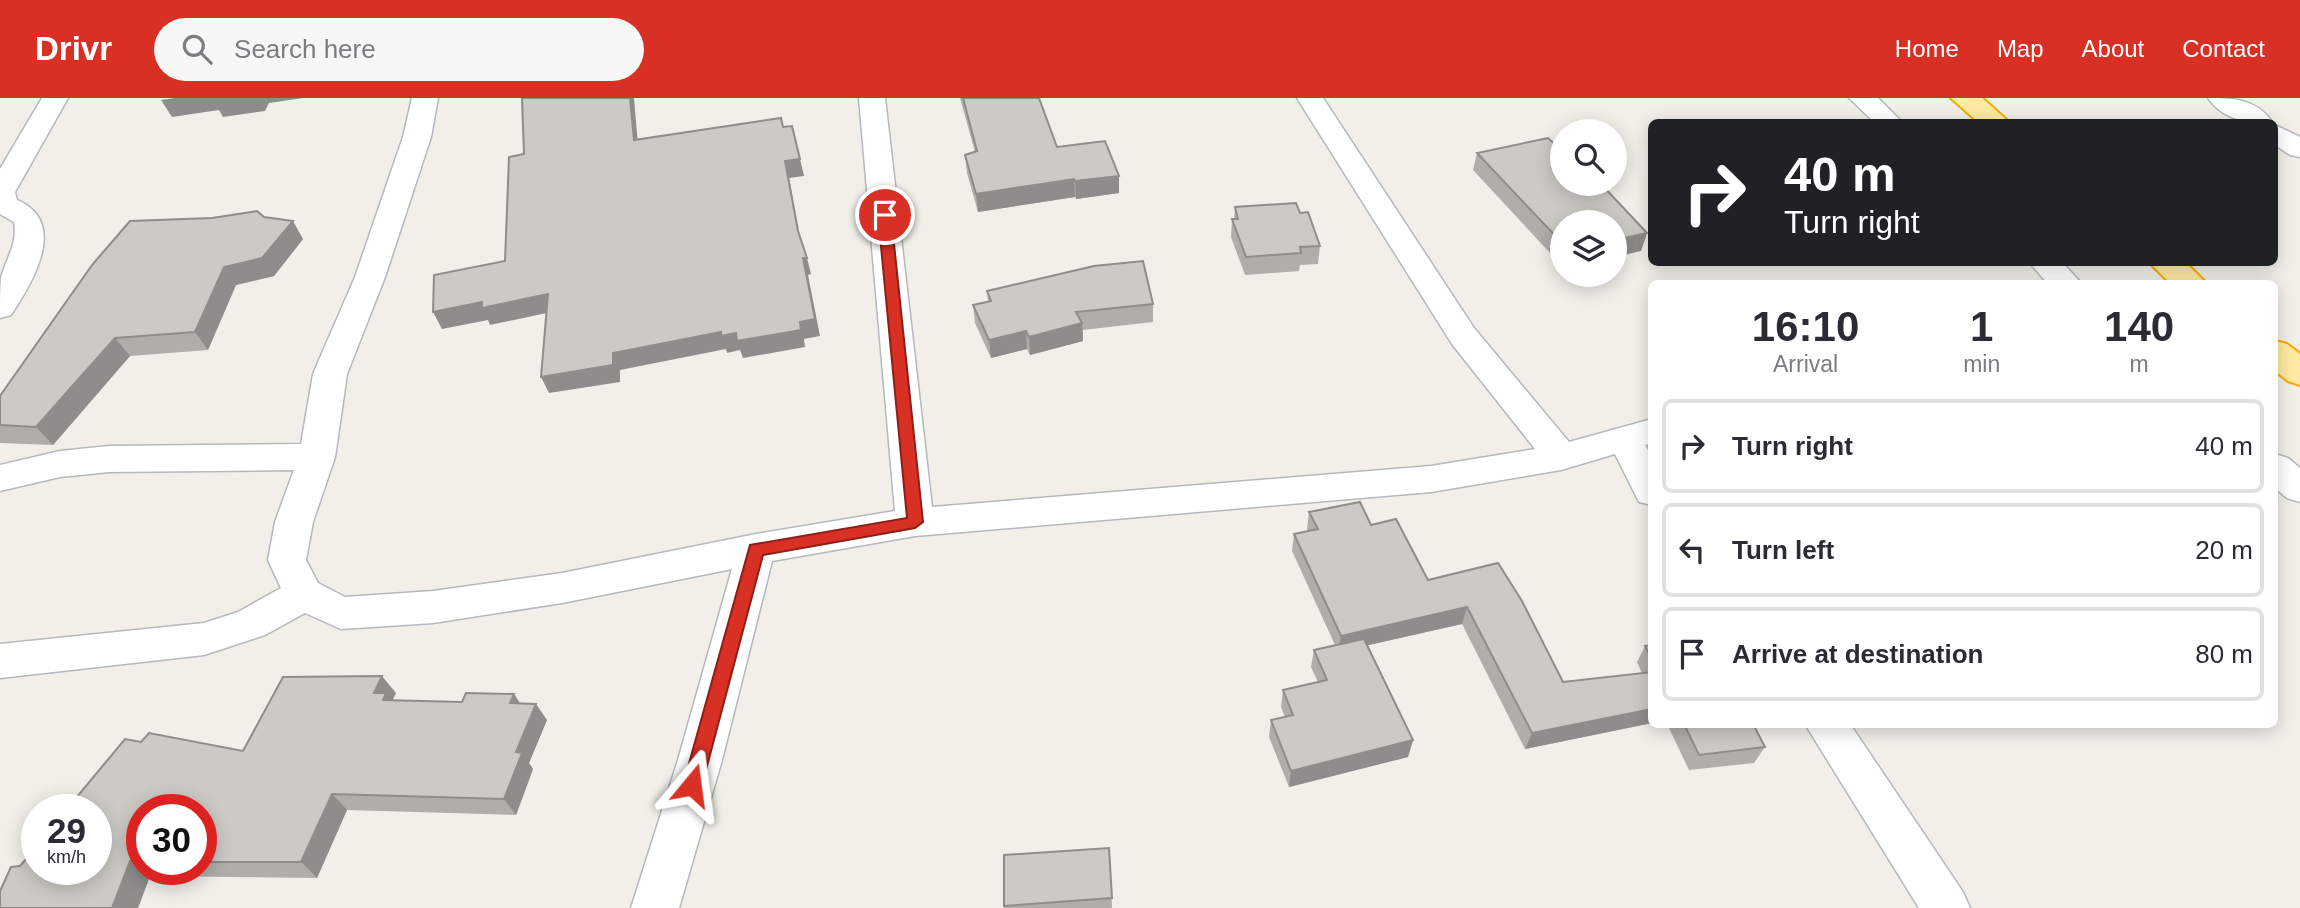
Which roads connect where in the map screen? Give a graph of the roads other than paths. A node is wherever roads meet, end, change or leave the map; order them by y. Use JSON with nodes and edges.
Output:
{"nodes":[{"id":1,"x":55,"y":98,"type":"edge"},
{"id":2,"x":425,"y":98,"type":"edge"},
{"id":3,"x":872,"y":98,"type":"edge"},
{"id":4,"x":1310,"y":98,"type":"edge"},
{"id":5,"x":1862,"y":98,"type":"edge"},
{"id":6,"x":1965,"y":98,"type":"edge"},
{"id":7,"x":2221,"y":98,"type":"edge"},
{"id":8,"x":1886,"y":119,"type":"edge"},
{"id":9,"x":1991,"y":119,"type":"edge"},
{"id":10,"x":2254,"y":119,"type":"edge"},
{"id":11,"x":2278,"y":135,"type":"edge"},
{"id":12,"x":2300,"y":149,"type":"edge"},
{"id":13,"x":2048,"y":266,"type":"edge"},
{"id":14,"x":2170,"y":266,"type":"edge"},
{"id":15,"x":2063,"y":280,"type":"edge"},
{"id":16,"x":2186,"y":280,"type":"edge"},
{"id":17,"x":0,"y":308,"type":"edge"},
{"id":18,"x":2278,"y":355,"type":"edge"},
{"id":19,"x":2300,"y":373,"type":"edge"},
{"id":20,"x":1638,"y":435,"type":"edge"},
{"id":21,"x":317,"y":457,"type":"junction"},
{"id":22,"x":1561,"y":457,"type":"junction"},
{"id":23,"x":2278,"y":470,"type":"edge"},
{"id":24,"x":1648,"y":476,"type":"edge"},
{"id":25,"x":0,"y":478,"type":"edge"},
{"id":26,"x":2300,"y":489,"type":"edge"},
{"id":27,"x":915,"y":522,"type":"junction"},
{"id":28,"x":756,"y":550,"type":"junction"},
{"id":29,"x":304,"y":594,"type":"junction"},
{"id":30,"x":0,"y":661,"type":"edge"},
{"id":31,"x":1829,"y":728,"type":"edge"},
{"id":32,"x":655,"y":908,"type":"edge"},
{"id":33,"x":1946,"y":908,"type":"edge"}],
"edges":[{"from":1,"to":17,"type":"street"},
{"from":2,"to":21,"type":"street"},
{"from":3,"to":27,"type":"street"},
{"from":4,"to":22,"type":"street"},
{"from":5,"to":8,"type":"street"},
{"from":6,"to":9,"type":"highway"},
{"from":7,"to":10,"type":"street"},
{"from":11,"to":12,"type":"street"},
{"from":13,"to":15,"type":"street"},
{"from":14,"to":16,"type":"highway"},
{"from":18,"to":19,"type":"highway"},
{"from":20,"to":22,"type":"street"},
{"from":20,"to":24,"type":"street"},
{"from":21,"to":25,"type":"street"},
{"from":21,"to":29,"type":"street"},
{"from":22,"to":27,"type":"street"},
{"from":23,"to":26,"type":"street"},
{"from":27,"to":28,"type":"street"},
{"from":28,"to":29,"type":"street"},
{"from":28,"to":32,"type":"street"},
{"from":29,"to":30,"type":"street"},
{"from":31,"to":33,"type":"street"}]}
